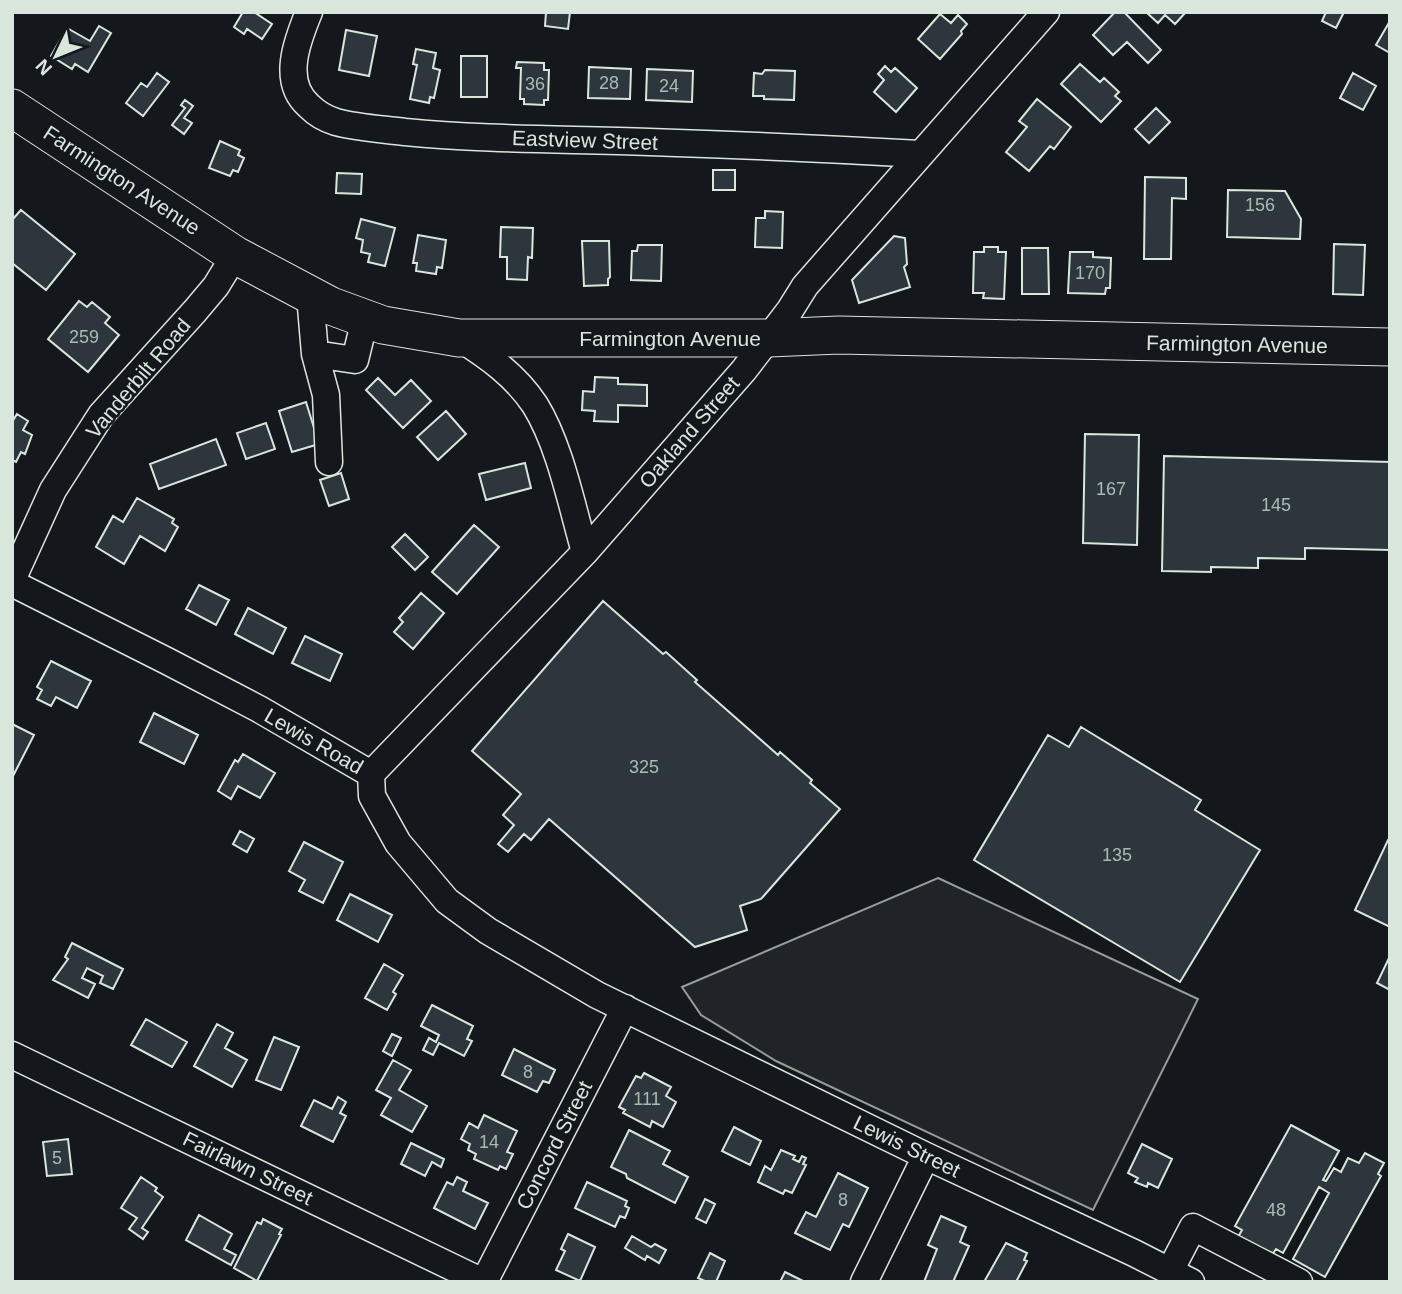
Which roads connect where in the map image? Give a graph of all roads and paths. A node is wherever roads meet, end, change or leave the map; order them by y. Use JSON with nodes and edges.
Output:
{"nodes":[{"id":1,"x":309,"y":12,"type":"edge"},
{"id":2,"x":1046,"y":12,"type":"edge"},
{"id":3,"x":12,"y":108,"type":"edge"},
{"id":4,"x":920,"y":154,"type":"junction"},
{"id":5,"x":235,"y":255,"type":"junction"},
{"id":6,"x":310,"y":295,"type":"junction"},
{"id":7,"x":365,"y":319,"type":"junction"},
{"id":8,"x":459,"y":338,"type":"junction"},
{"id":9,"x":769,"y":338,"type":"junction"},
{"id":10,"x":1390,"y":347,"type":"edge"},
{"id":11,"x":315,"y":354,"type":"junction"},
{"id":12,"x":329,"y":462,"type":"dead end"},
{"id":13,"x":585,"y":552,"type":"junction"},
{"id":14,"x":12,"y":582,"type":"edge"},
{"id":15,"x":371,"y":774,"type":"junction"},
{"id":16,"x":625,"y":1008,"type":"junction"},
{"id":17,"x":12,"y":1055,"type":"edge"},
{"id":18,"x":926,"y":1156,"type":"junction"},
{"id":19,"x":1181,"y":1276,"type":"edge"},
{"id":20,"x":484,"y":1282,"type":"edge"},
{"id":21,"x":864,"y":1282,"type":"edge"},
{"id":22,"x":1299,"y":1282,"type":"edge"}],
"edges":[{"from":1,"to":4,"type":"street","name":"Eastview Street"},
{"from":2,"to":4,"type":"street","name":"Oakland Street"},
{"from":3,"to":5,"type":"highway","name":"Farmington Avenue"},
{"from":4,"to":9,"type":"street","name":"Oakland Street"},
{"from":5,"to":6,"type":"highway","name":"Farmington Avenue"},
{"from":5,"to":14,"type":"street","name":"Vanderbilt Road"},
{"from":6,"to":7,"type":"highway","name":"Farmington Avenue"},
{"from":6,"to":11,"type":"street"},
{"from":7,"to":8,"type":"highway","name":"Farmington Avenue"},
{"from":7,"to":11,"type":"street"},
{"from":8,"to":9,"type":"highway","name":"Farmington Avenue"},
{"from":8,"to":13,"type":"street"},
{"from":9,"to":10,"type":"highway","name":"Farmington Avenue"},
{"from":9,"to":13,"type":"street","name":"Oakland Street"},
{"from":11,"to":12,"type":"street"},
{"from":13,"to":15,"type":"street","name":"Oakland Street"},
{"from":14,"to":15,"type":"street","name":"Lewis Road"},
{"from":15,"to":16,"type":"street","name":"Lewis Road"},
{"from":16,"to":18,"type":"street","name":"Lewis Street"},
{"from":16,"to":20,"type":"street","name":"Concord Street"},
{"from":17,"to":20,"type":"street","name":"Fairlawn Street"},
{"from":18,"to":19,"type":"street","name":"Lewis Street"},
{"from":18,"to":21,"type":"street"},
{"from":19,"to":22,"type":"street"}]}
